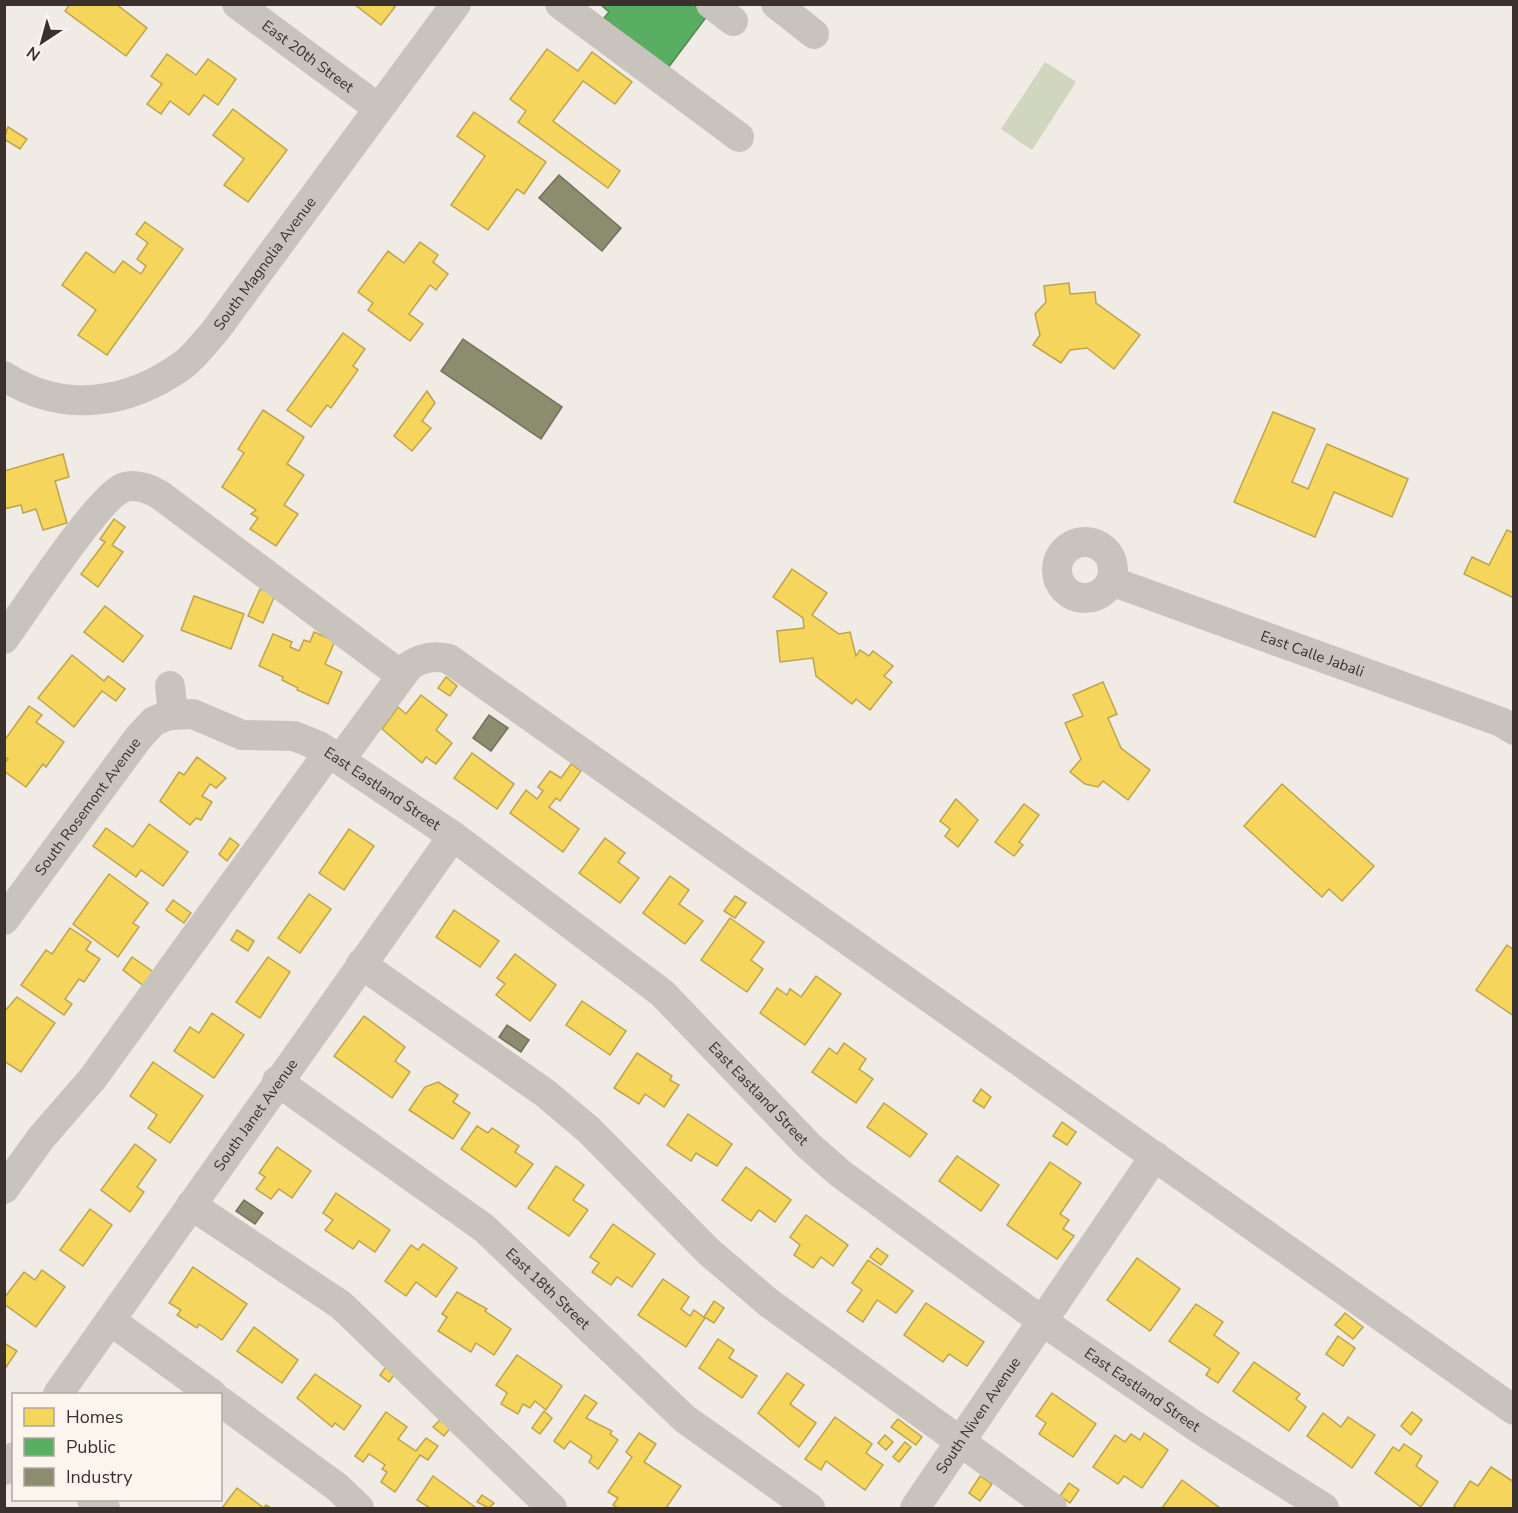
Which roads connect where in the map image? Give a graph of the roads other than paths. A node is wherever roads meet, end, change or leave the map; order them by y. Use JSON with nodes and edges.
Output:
{"nodes":[{"id":1,"x":237,"y":4,"type":"edge"},
{"id":2,"x":456,"y":4,"type":"edge"},
{"id":3,"x":560,"y":4,"type":"edge"},
{"id":4,"x":776,"y":4,"type":"edge"},
{"id":5,"x":814,"y":34,"type":"dead end"},
{"id":6,"x":378,"y":108,"type":"junction"},
{"id":7,"x":738,"y":137,"type":"dead end"},
{"id":8,"x":4,"y":376,"type":"edge"},
{"id":9,"x":1111,"y":580,"type":"dead end"},
{"id":10,"x":4,"y":639,"type":"edge"},
{"id":11,"x":402,"y":676,"type":"junction"},
{"id":12,"x":176,"y":705,"type":"joint"},
{"id":13,"x":1514,"y":730,"type":"edge"},
{"id":14,"x":334,"y":756,"type":"junction"},
{"id":15,"x":453,"y":836,"type":"junction"},
{"id":16,"x":4,"y":920,"type":"edge"},
{"id":17,"x":361,"y":964,"type":"junction"},
{"id":18,"x":277,"y":1081,"type":"junction"},
{"id":19,"x":1155,"y":1156,"type":"junction"},
{"id":20,"x":4,"y":1190,"type":"edge"},
{"id":21,"x":191,"y":1205,"type":"junction"},
{"id":22,"x":111,"y":1321,"type":"junction"},
{"id":23,"x":1042,"y":1321,"type":"junction"},
{"id":24,"x":59,"y":1393,"type":"edge"},
{"id":25,"x":209,"y":1393,"type":"edge"},
{"id":26,"x":222,"y":1402,"type":"edge"},
{"id":27,"x":1514,"y":1410,"type":"edge"},
{"id":28,"x":960,"y":1443,"type":"junction"},
{"id":29,"x":359,"y":1509,"type":"edge"},
{"id":30,"x":552,"y":1509,"type":"edge"},
{"id":31,"x":810,"y":1509,"type":"edge"},
{"id":32,"x":915,"y":1509,"type":"edge"},
{"id":33,"x":1052,"y":1509,"type":"edge"},
{"id":34,"x":1324,"y":1509,"type":"edge"}],
"edges":[{"from":1,"to":6,"type":"street","name":"East 20th Street"},
{"from":2,"to":6,"type":"street","name":"South Magnolia Avenue"},
{"from":3,"to":7,"type":"street"},
{"from":4,"to":5,"type":"street"},
{"from":6,"to":8,"type":"street","name":"South Magnolia Avenue"},
{"from":9,"to":13,"type":"street","name":"East Calle Jabali"},
{"from":10,"to":11,"type":"street"},
{"from":11,"to":14,"type":"street"},
{"from":11,"to":19,"type":"street"},
{"from":12,"to":14,"type":"street","name":"East Eastland Street"},
{"from":12,"to":16,"type":"street","name":"South Rosemont Avenue"},
{"from":14,"to":15,"type":"street","name":"East Eastland Street"},
{"from":14,"to":20,"type":"street"},
{"from":15,"to":17,"type":"street","name":"South Janet Avenue"},
{"from":15,"to":23,"type":"street","name":"East Eastland Street"},
{"from":17,"to":18,"type":"street","name":"South Janet Avenue"},
{"from":17,"to":28,"type":"street"},
{"from":18,"to":21,"type":"street","name":"South Janet Avenue"},
{"from":18,"to":31,"type":"street","name":"East 18th Street"},
{"from":19,"to":23,"type":"street","name":"South Niven Avenue"},
{"from":19,"to":27,"type":"street"},
{"from":21,"to":22,"type":"street","name":"South Janet Avenue"},
{"from":21,"to":30,"type":"street"},
{"from":22,"to":24,"type":"street","name":"South Janet Avenue"},
{"from":22,"to":25,"type":"street"},
{"from":23,"to":28,"type":"street","name":"South Niven Avenue"},
{"from":23,"to":34,"type":"street","name":"East Eastland Street"},
{"from":26,"to":29,"type":"street"},
{"from":28,"to":32,"type":"street","name":"South Niven Avenue"},
{"from":28,"to":33,"type":"street"}]}
